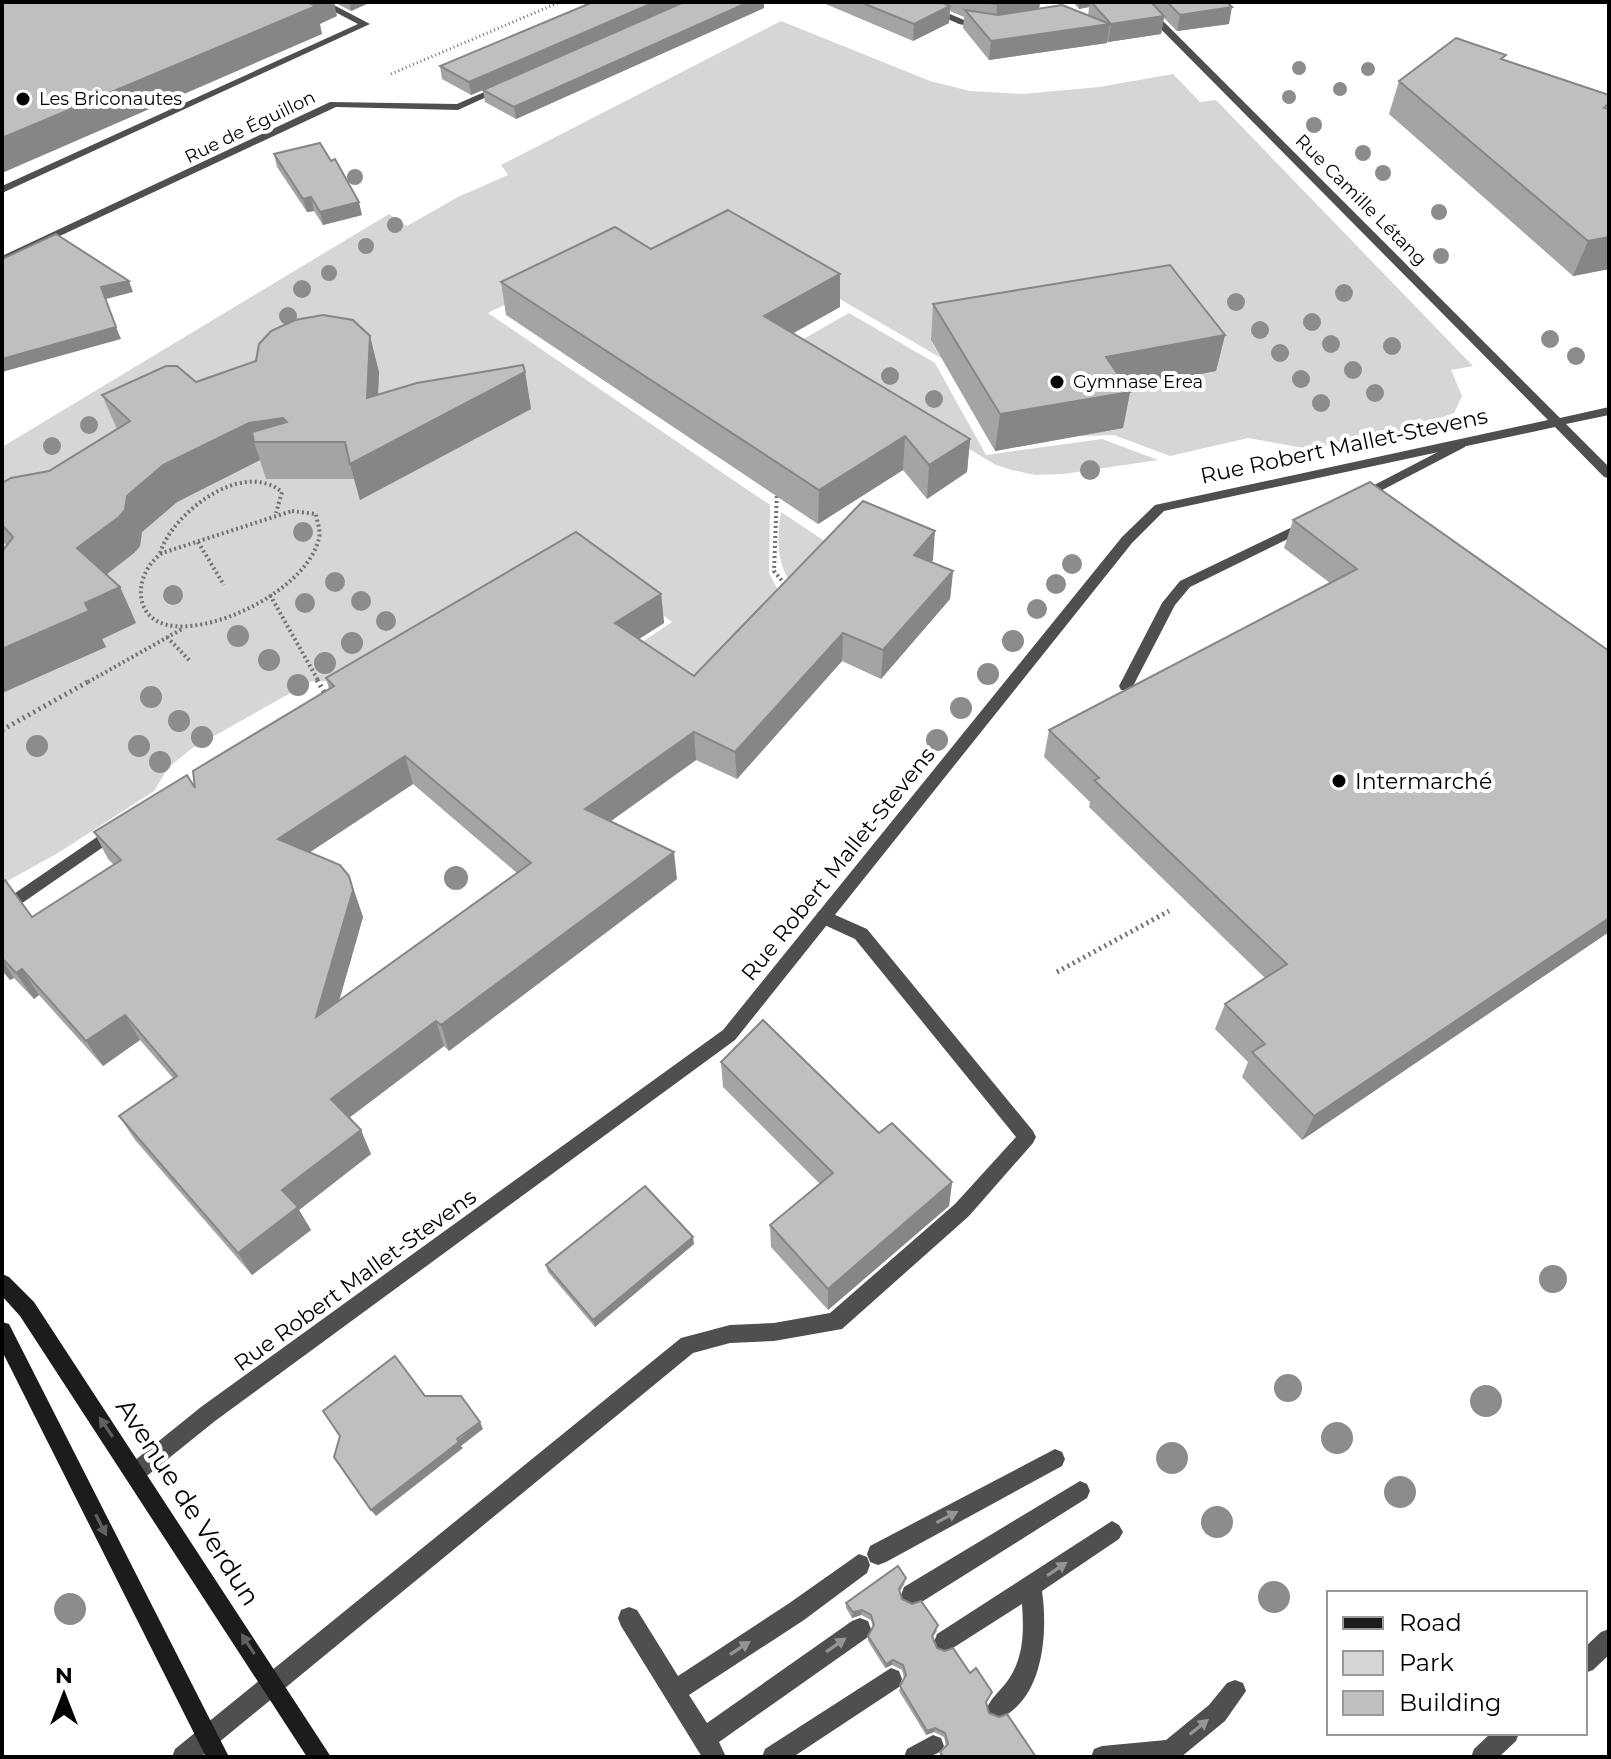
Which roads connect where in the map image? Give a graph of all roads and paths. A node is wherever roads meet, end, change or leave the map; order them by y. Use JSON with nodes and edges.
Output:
{"nodes":[{"id":1,"x":321,"y":2,"type":"edge"},
{"id":2,"x":560,"y":2,"type":"edge"},
{"id":3,"x":914,"y":2,"type":"edge"},
{"id":4,"x":1140,"y":4,"type":"edge"},
{"id":5,"x":1127,"y":7,"type":"edge"},
{"id":6,"x":996,"y":27,"type":"edge"},
{"id":7,"x":515,"y":83,"type":"edge"},
{"id":8,"x":334,"y":104,"type":"junction"},
{"id":9,"x":2,"y":190,"type":"edge"},
{"id":10,"x":2,"y":260,"type":"edge"},
{"id":11,"x":1609,"y":411,"type":"edge"},
{"id":12,"x":1559,"y":423,"type":"junction"},
{"id":13,"x":1461,"y":444,"type":"junction"},
{"id":14,"x":1609,"y":474,"type":"edge"},
{"id":15,"x":776,"y":488,"type":"edge"},
{"id":16,"x":1353,"y":500,"type":"edge"},
{"id":17,"x":1326,"y":514,"type":"edge"},
{"id":18,"x":274,"y":515,"type":"junction"},
{"id":19,"x":198,"y":542,"type":"junction"},
{"id":20,"x":160,"y":554,"type":"junction"},
{"id":21,"x":224,"y":585,"type":"dead end"},
{"id":22,"x":793,"y":594,"type":"edge"},
{"id":23,"x":270,"y":595,"type":"junction"},
{"id":24,"x":185,"y":627,"type":"junction"},
{"id":25,"x":167,"y":637,"type":"junction"},
{"id":26,"x":190,"y":661,"type":"dead end"},
{"id":27,"x":1126,"y":686,"type":"edge"},
{"id":28,"x":329,"y":699,"type":"edge"},
{"id":29,"x":2,"y":730,"type":"edge"},
{"id":30,"x":124,"y":824,"type":"edge"},
{"id":31,"x":2,"y":911,"type":"edge"},
{"id":32,"x":1169,"y":911,"type":"dead end"},
{"id":33,"x":824,"y":917,"type":"junction"},
{"id":34,"x":1057,"y":972,"type":"dead end"},
{"id":35,"x":2,"y":1283,"type":"edge"},
{"id":36,"x":2,"y":1331,"type":"edge"},
{"id":37,"x":1055,"y":1459,"type":"dead end"},
{"id":38,"x":136,"y":1472,"type":"junction"},
{"id":39,"x":1080,"y":1491,"type":"dead end"},
{"id":40,"x":1112,"y":1532,"type":"dead end"},
{"id":41,"x":1031,"y":1586,"type":"junction"},
{"id":42,"x":912,"y":1595,"type":"dead end"},
{"id":43,"x":629,"y":1618,"type":"dead end"},
{"id":44,"x":860,"y":1629,"type":"dead end"},
{"id":45,"x":1609,"y":1640,"type":"edge"},
{"id":46,"x":945,"y":1642,"type":"dead end"},
{"id":47,"x":1587,"y":1660,"type":"edge"},
{"id":48,"x":891,"y":1679,"type":"dead end"},
{"id":49,"x":274,"y":1684,"type":"junction"},
{"id":50,"x":675,"y":1691,"type":"junction"},
{"id":51,"x":1235,"y":1691,"type":"dead end"},
{"id":52,"x":998,"y":1708,"type":"dead end"},
{"id":53,"x":1506,"y":1735,"type":"edge"},
{"id":54,"x":213,"y":1747,"type":"edge"},
{"id":55,"x":710,"y":1748,"type":"edge"},
{"id":56,"x":1166,"y":1754,"type":"edge"},
{"id":57,"x":183,"y":1757,"type":"edge"},
{"id":58,"x":320,"y":1757,"type":"edge"},
{"id":59,"x":773,"y":1757,"type":"edge"},
{"id":60,"x":1102,"y":1757,"type":"edge"},
{"id":61,"x":1482,"y":1757,"type":"edge"}],
"edges":[{"from":1,"to":9,"type":"street"},
{"from":2,"to":8,"type":"path"},
{"from":3,"to":6,"type":"street"},
{"from":4,"to":5,"type":"street"},
{"from":4,"to":12,"type":"street","name":"Rue Camille Létang"},
{"from":7,"to":8,"type":"street","name":"Rue de Éguillon"},
{"from":8,"to":10,"type":"street","name":"Rue de Éguillon"},
{"from":11,"to":12,"type":"street","name":"Rue Robert Mallet-Stevens"},
{"from":12,"to":13,"type":"street","name":"Rue Robert Mallet-Stevens"},
{"from":12,"to":14,"type":"street","name":"Rue Camille Létang"},
{"from":13,"to":16,"type":"street"},
{"from":13,"to":33,"type":"street","name":"Rue Robert Mallet-Stevens"},
{"from":15,"to":22,"type":"path"},
{"from":17,"to":27,"type":"street"},
{"from":18,"to":19,"type":"path"},
{"from":18,"to":20,"type":"path"},
{"from":18,"to":23,"type":"path"},
{"from":19,"to":20,"type":"path"},
{"from":19,"to":21,"type":"path"},
{"from":20,"to":24,"type":"path"},
{"from":23,"to":24,"type":"path"},
{"from":23,"to":28,"type":"path"},
{"from":24,"to":25,"type":"path"},
{"from":25,"to":26,"type":"path"},
{"from":25,"to":29,"type":"path"},
{"from":30,"to":31,"type":"street"},
{"from":32,"to":34,"type":"path"},
{"from":33,"to":38,"type":"street","name":"Rue Robert Mallet-Stevens"},
{"from":33,"to":49,"type":"street"},
{"from":38,"to":35,"type":"main road","name":"Avenue de Verdun","one_way":true},
{"from":36,"to":54,"type":"main road","one_way":true},
{"from":50,"to":37,"type":"street","one_way":true},
{"from":49,"to":38,"type":"main road","name":"Avenue de Verdun","one_way":true},
{"from":39,"to":42,"type":"street"},
{"from":41,"to":40,"type":"street","one_way":true},
{"from":41,"to":46,"type":"street"},
{"from":41,"to":52,"type":"street"},
{"from":43,"to":50,"type":"street"},
{"from":55,"to":44,"type":"street","one_way":true},
{"from":45,"to":47,"type":"street"},
{"from":48,"to":59,"type":"street"},
{"from":49,"to":54,"type":"street"},
{"from":49,"to":58,"type":"main road","name":"Avenue de Verdun"},
{"from":50,"to":55,"type":"street"},
{"from":56,"to":51,"type":"street","one_way":true},
{"from":53,"to":61,"type":"street"},
{"from":54,"to":57,"type":"street"},
{"from":56,"to":60,"type":"street"}]}
